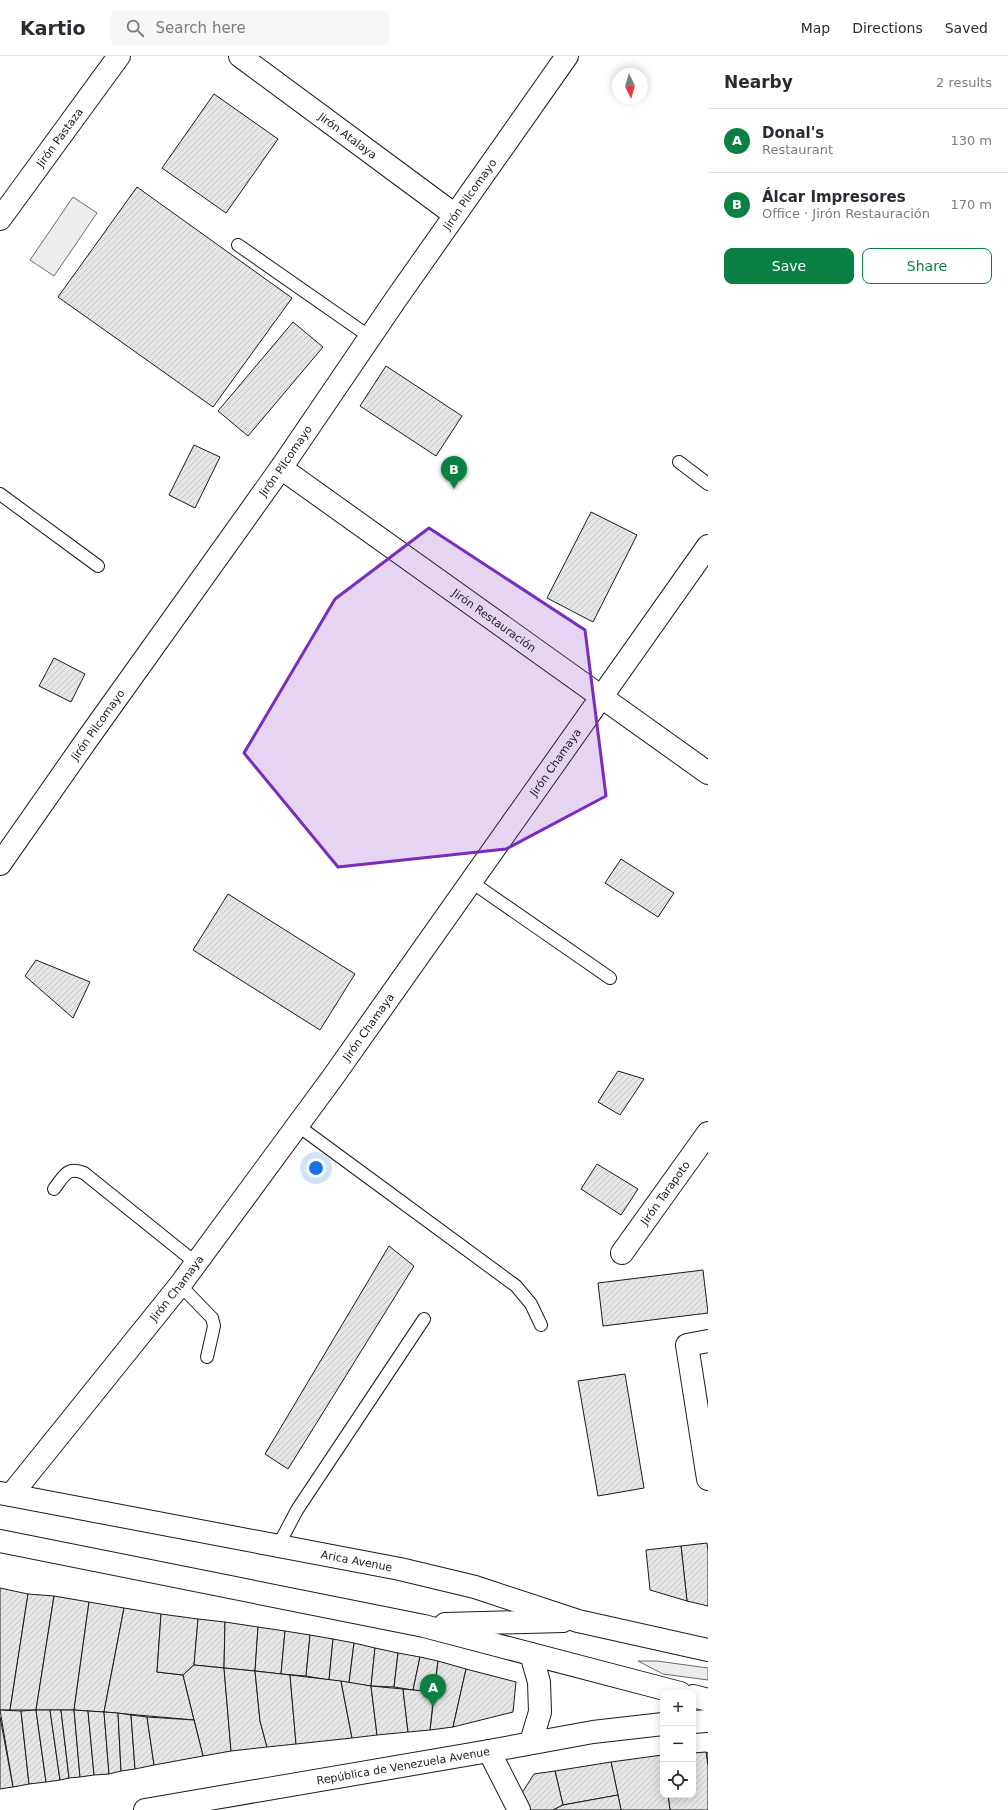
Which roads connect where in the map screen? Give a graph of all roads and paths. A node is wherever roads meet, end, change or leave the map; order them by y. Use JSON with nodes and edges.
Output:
{"nodes":[{"id":1,"x":119,"y":56,"type":"edge"},
{"id":2,"x":240,"y":56,"type":"edge"},
{"id":3,"x":567,"y":56,"type":"edge"},
{"id":4,"x":455,"y":215,"type":"junction"},
{"id":5,"x":0,"y":219,"type":"edge"},
{"id":6,"x":238,"y":246,"type":"dead end"},
{"id":7,"x":370,"y":337,"type":"junction"},
{"id":8,"x":679,"y":462,"type":"dead end"},
{"id":9,"x":281,"y":468,"type":"junction"},
{"id":10,"x":708,"y":484,"type":"edge"},
{"id":11,"x":0,"y":494,"type":"edge"},
{"id":12,"x":708,"y":546,"type":"edge"},
{"id":13,"x":98,"y":566,"type":"dead end"},
{"id":14,"x":602,"y":697,"type":"junction"},
{"id":15,"x":708,"y":773,"type":"edge"},
{"id":16,"x":0,"y":864,"type":"edge"},
{"id":17,"x":470,"y":881,"type":"junction"},
{"id":18,"x":610,"y":978,"type":"dead end"},
{"id":19,"x":297,"y":1125,"type":"junction"},
{"id":20,"x":708,"y":1133,"type":"edge"},
{"id":21,"x":54,"y":1189,"type":"dead end"},
{"id":22,"x":622,"y":1253,"type":"dead end"},
{"id":23,"x":196,"y":1263,"type":"junction"},
{"id":24,"x":180,"y":1286,"type":"junction"},
{"id":25,"x":424,"y":1319,"type":"dead end"},
{"id":26,"x":541,"y":1325,"type":"dead end"},
{"id":27,"x":708,"y":1341,"type":"edge"},
{"id":28,"x":207,"y":1357,"type":"dead end"},
{"id":29,"x":708,"y":1479,"type":"edge"},
{"id":30,"x":5,"y":1494,"type":"edge"},
{"id":31,"x":0,"y":1541,"type":"edge"},
{"id":32,"x":278,"y":1546,"type":"junction"},
{"id":33,"x":578,"y":1621,"type":"junction"},
{"id":34,"x":424,"y":1626,"type":"junction"},
{"id":35,"x":708,"y":1650,"type":"edge"},
{"id":36,"x":531,"y":1654,"type":"junction"},
{"id":37,"x":669,"y":1690,"type":"edge"},
{"id":38,"x":696,"y":1697,"type":"edge"},
{"id":39,"x":708,"y":1700,"type":"edge"},
{"id":40,"x":708,"y":1721,"type":"edge"},
{"id":41,"x":696,"y":1722,"type":"edge"},
{"id":42,"x":660,"y":1724,"type":"edge"},
{"id":43,"x":531,"y":1742,"type":"junction"},
{"id":44,"x":489,"y":1751,"type":"junction"},
{"id":45,"x":145,"y":1810,"type":"edge"},
{"id":46,"x":519,"y":1810,"type":"edge"}],
"edges":[{"from":1,"to":5,"type":"street","name":"Jirón Pastaza"},
{"from":2,"to":4,"type":"street","name":"Jirón Atalaya"},
{"from":3,"to":4,"type":"street","name":"Jirón Pilcomayo"},
{"from":4,"to":7,"type":"street","name":"Jirón Pilcomayo"},
{"from":6,"to":7,"type":"lane"},
{"from":7,"to":9,"type":"street","name":"Jirón Pilcomayo"},
{"from":8,"to":10,"type":"lane"},
{"from":9,"to":14,"type":"street","name":"Jirón Restauración"},
{"from":9,"to":16,"type":"street","name":"Jirón Pilcomayo"},
{"from":11,"to":13,"type":"lane"},
{"from":12,"to":14,"type":"street","name":"Jirón Chamaya"},
{"from":14,"to":15,"type":"street","name":"Jirón Restauración"},
{"from":14,"to":17,"type":"street","name":"Jirón Chamaya"},
{"from":17,"to":18,"type":"lane"},
{"from":17,"to":19,"type":"street","name":"Jirón Chamaya"},
{"from":19,"to":23,"type":"street","name":"Jirón Chamaya"},
{"from":19,"to":26,"type":"lane"},
{"from":20,"to":22,"type":"street","name":"Jirón Tarapoto"},
{"from":21,"to":23,"type":"lane"},
{"from":23,"to":24,"type":"street","name":"Jirón Chamaya"},
{"from":24,"to":28,"type":"lane"},
{"from":24,"to":30,"type":"street","name":"Jirón Chamaya"},
{"from":25,"to":32,"type":"lane"},
{"from":27,"to":29,"type":"street"},
{"from":30,"to":32,"type":"street","name":"Arica Avenue"},
{"from":31,"to":34,"type":"street"},
{"from":32,"to":33,"type":"street","name":"Arica Avenue"},
{"from":33,"to":34,"type":"street"},
{"from":33,"to":35,"type":"street","name":"Arica Avenue"},
{"from":34,"to":36,"type":"street"},
{"from":36,"to":37,"type":"street"},
{"from":36,"to":43,"type":"street"},
{"from":38,"to":39,"type":"street"},
{"from":40,"to":41,"type":"street"},
{"from":42,"to":43,"type":"street","name":"República de Venezuela Avenue"},
{"from":43,"to":44,"type":"street","name":"República de Venezuela Avenue"},
{"from":44,"to":45,"type":"street","name":"República de Venezuela Avenue"},
{"from":44,"to":46,"type":"street"}]}
